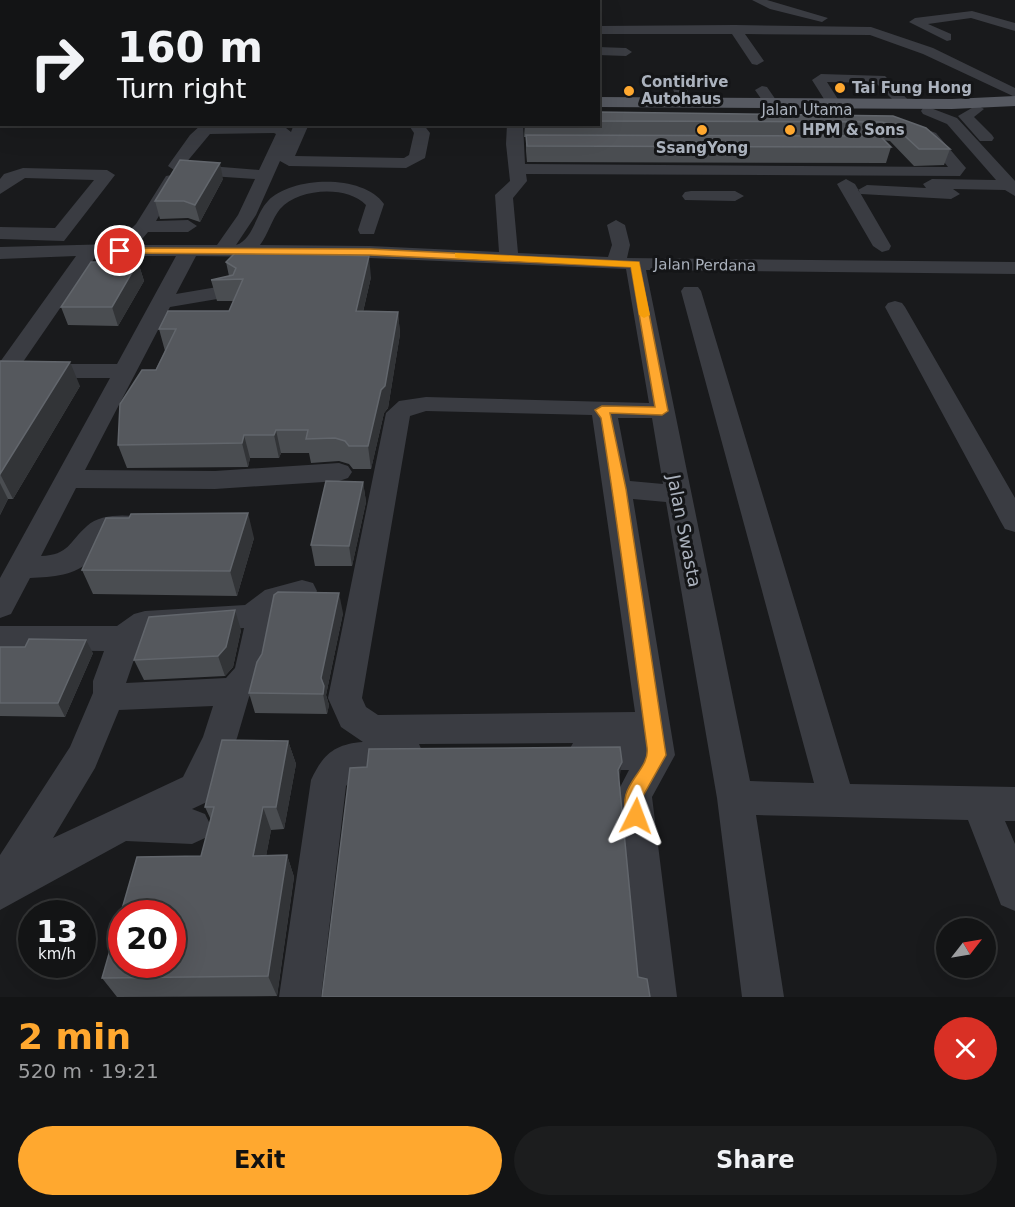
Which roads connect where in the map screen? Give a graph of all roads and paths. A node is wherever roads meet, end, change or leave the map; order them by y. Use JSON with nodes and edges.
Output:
{"nodes":[{"id":1,"x":758,"y":0,"type":"edge"},
{"id":2,"x":938,"y":8,"type":"dead end"},
{"id":3,"x":956,"y":16,"type":"junction"},
{"id":4,"x":1015,"y":27,"type":"edge"},
{"id":5,"x":665,"y":29,"type":"junction"},
{"id":6,"x":735,"y":29,"type":"junction"},
{"id":7,"x":806,"y":29,"type":"junction"},
{"id":8,"x":857,"y":29,"type":"junction"},
{"id":9,"x":600,"y":30,"type":"edge"},
{"id":10,"x":947,"y":37,"type":"dead end"},
{"id":11,"x":818,"y":47,"type":"dead end"},
{"id":12,"x":672,"y":48,"type":"dead end"},
{"id":13,"x":600,"y":51,"type":"edge"},
{"id":14,"x":627,"y":52,"type":"dead end"},
{"id":15,"x":757,"y":62,"type":"dead end"},
{"id":16,"x":701,"y":89,"type":"dead end"},
{"id":17,"x":681,"y":90,"type":"junction"},
{"id":18,"x":1015,"y":93,"type":"edge"},
{"id":19,"x":831,"y":97,"type":"junction"},
{"id":20,"x":899,"y":97,"type":"junction"},
{"id":21,"x":1015,"y":101,"type":"edge"},
{"id":22,"x":600,"y":102,"type":"edge"},
{"id":23,"x":1015,"y":108,"type":"edge"},
{"id":24,"x":977,"y":109,"type":"junction"},
{"id":25,"x":600,"y":110,"type":"edge"},
{"id":26,"x":928,"y":111,"type":"junction"},
{"id":27,"x":301,"y":126,"type":"edge"},
{"id":28,"x":417,"y":126,"type":"edge"},
{"id":29,"x":515,"y":126,"type":"edge"},
{"id":30,"x":900,"y":126,"type":"edge"},
{"id":31,"x":210,"y":127,"type":"edge"},
{"id":32,"x":514,"y":144,"type":"junction"},
{"id":33,"x":536,"y":144,"type":"edge"},
{"id":34,"x":1001,"y":152,"type":"dead end"},
{"id":35,"x":888,"y":153,"type":"edge"},
{"id":36,"x":732,"y":154,"type":"edge"},
{"id":37,"x":264,"y":175,"type":"junction"},
{"id":38,"x":518,"y":175,"type":"junction"},
{"id":39,"x":912,"y":179,"type":"junction"},
{"id":40,"x":172,"y":180,"type":"edge"},
{"id":41,"x":859,"y":186,"type":"junction"},
{"id":42,"x":737,"y":187,"type":"junction"},
{"id":43,"x":1012,"y":188,"type":"edge"},
{"id":44,"x":0,"y":189,"type":"edge"},
{"id":45,"x":964,"y":194,"type":"dead end"},
{"id":46,"x":691,"y":196,"type":"dead end"},
{"id":47,"x":616,"y":225,"type":"dead end"},
{"id":48,"x":188,"y":226,"type":"dead end"},
{"id":49,"x":142,"y":227,"type":"junction"},
{"id":50,"x":367,"y":230,"type":"dead end"},
{"id":51,"x":0,"y":233,"type":"edge"},
{"id":52,"x":60,"y":234,"type":"junction"},
{"id":53,"x":890,"y":241,"type":"dead end"},
{"id":54,"x":556,"y":245,"type":"dead end"},
{"id":55,"x":507,"y":248,"type":"junction"},
{"id":56,"x":90,"y":250,"type":"junction"},
{"id":57,"x":120,"y":251,"type":"junction"},
{"id":58,"x":189,"y":251,"type":"junction"},
{"id":59,"x":42,"y":252,"type":"junction"},
{"id":60,"x":222,"y":252,"type":"junction"},
{"id":61,"x":242,"y":252,"type":"junction"},
{"id":62,"x":0,"y":253,"type":"edge"},
{"id":63,"x":625,"y":263,"type":"junction"},
{"id":64,"x":1015,"y":268,"type":"edge"},
{"id":65,"x":229,"y":291,"type":"edge"},
{"id":66,"x":691,"y":291,"type":"dead end"},
{"id":67,"x":162,"y":301,"type":"junction"},
{"id":68,"x":895,"y":307,"type":"dead end"},
{"id":69,"x":3,"y":370,"type":"edge"},
{"id":70,"x":124,"y":371,"type":"junction"},
{"id":71,"x":602,"y":410,"type":"junction"},
{"id":72,"x":662,"y":411,"type":"junction"},
{"id":73,"x":339,"y":472,"type":"dead end"},
{"id":74,"x":66,"y":479,"type":"junction"},
{"id":75,"x":619,"y":489,"type":"junction"},
{"id":76,"x":677,"y":494,"type":"junction"},
{"id":77,"x":1015,"y":522,"type":"edge"},
{"id":78,"x":160,"y":526,"type":"edge"},
{"id":79,"x":20,"y":567,"type":"junction"},
{"id":80,"x":302,"y":591,"type":"edge"},
{"id":81,"x":0,"y":606,"type":"edge"},
{"id":82,"x":252,"y":616,"type":"junction"},
{"id":83,"x":0,"y":638,"type":"edge"},
{"id":84,"x":125,"y":639,"type":"junction"},
{"id":85,"x":234,"y":691,"type":"junction"},
{"id":86,"x":110,"y":693,"type":"junction"},
{"id":87,"x":656,"y":741,"type":"junction"},
{"id":88,"x":735,"y":798,"type":"junction"},
{"id":89,"x":837,"y":800,"type":"junction"},
{"id":90,"x":997,"y":803,"type":"edge"},
{"id":91,"x":123,"y":823,"type":"junction"},
{"id":92,"x":192,"y":826,"type":"dead end"},
{"id":93,"x":0,"y":890,"type":"edge"},
{"id":94,"x":1015,"y":891,"type":"edge"},
{"id":95,"x":300,"y":997,"type":"edge"},
{"id":96,"x":656,"y":997,"type":"edge"},
{"id":97,"x":763,"y":997,"type":"edge"}],
"edges":[{"from":1,"to":8,"type":"street"},
{"from":2,"to":3,"type":"street"},
{"from":3,"to":4,"type":"street"},
{"from":3,"to":10,"type":"street"},
{"from":5,"to":6,"type":"street"},
{"from":5,"to":9,"type":"street"},
{"from":5,"to":12,"type":"street"},
{"from":6,"to":7,"type":"street"},
{"from":6,"to":15,"type":"street"},
{"from":7,"to":8,"type":"street"},
{"from":7,"to":11,"type":"street"},
{"from":8,"to":18,"type":"street"},
{"from":13,"to":14,"type":"street"},
{"from":16,"to":17,"type":"street"},
{"from":17,"to":19,"type":"main road","name":"Jalan Utama"},
{"from":17,"to":22,"type":"main road","name":"Jalan Utama"},
{"from":19,"to":20,"type":"main road","name":"Jalan Utama"},
{"from":19,"to":20,"type":"street"},
{"from":20,"to":21,"type":"main road","name":"Jalan Utama"},
{"from":23,"to":24,"type":"main road","name":"Jalan Utama"},
{"from":24,"to":26,"type":"main road","name":"Jalan Utama"},
{"from":24,"to":34,"type":"street"},
{"from":25,"to":26,"type":"main road","name":"Jalan Utama"},
{"from":26,"to":43,"type":"street"},
{"from":27,"to":28,"type":"street"},
{"from":29,"to":32,"type":"street"},
{"from":30,"to":39,"type":"street"},
{"from":31,"to":37,"type":"street"},
{"from":31,"to":37,"type":"street"},
{"from":32,"to":33,"type":"street"},
{"from":32,"to":38,"type":"street"},
{"from":35,"to":39,"type":"street"},
{"from":36,"to":42,"type":"street"},
{"from":37,"to":60,"type":"street"},
{"from":38,"to":42,"type":"street"},
{"from":38,"to":55,"type":"street"},
{"from":39,"to":41,"type":"street"},
{"from":39,"to":42,"type":"street"},
{"from":39,"to":43,"type":"street"},
{"from":40,"to":49,"type":"street"},
{"from":41,"to":42,"type":"street"},
{"from":41,"to":45,"type":"street"},
{"from":41,"to":53,"type":"street"},
{"from":42,"to":46,"type":"street"},
{"from":44,"to":52,"type":"street"},
{"from":47,"to":63,"type":"street","name":"Jalan Swasta"},
{"from":48,"to":49,"type":"street"},
{"from":49,"to":57,"type":"street"},
{"from":50,"to":61,"type":"street"},
{"from":51,"to":52,"type":"street"},
{"from":52,"to":59,"type":"street"},
{"from":54,"to":55,"type":"street"},
{"from":55,"to":61,"type":"street","name":"Jalan Perdana"},
{"from":55,"to":63,"type":"street","name":"Jalan Perdana"},
{"from":56,"to":57,"type":"street","name":"Jalan Perdana"},
{"from":56,"to":59,"type":"street","name":"Jalan Perdana"},
{"from":56,"to":69,"type":"street"},
{"from":57,"to":58,"type":"street","name":"Jalan Perdana"},
{"from":58,"to":60,"type":"street","name":"Jalan Perdana"},
{"from":58,"to":67,"type":"street"},
{"from":59,"to":62,"type":"street","name":"Jalan Perdana"},
{"from":60,"to":61,"type":"street","name":"Jalan Perdana"},
{"from":63,"to":64,"type":"street","name":"Jalan Perdana"},
{"from":63,"to":72,"type":"street","name":"Jalan Swasta"},
{"from":65,"to":67,"type":"street"},
{"from":66,"to":89,"type":"street"},
{"from":67,"to":70,"type":"street"},
{"from":68,"to":77,"type":"street"},
{"from":69,"to":70,"type":"street"},
{"from":70,"to":74,"type":"street"},
{"from":71,"to":72,"type":"street"},
{"from":71,"to":75,"type":"street"},
{"from":71,"to":87,"type":"street"},
{"from":72,"to":76,"type":"street","name":"Jalan Swasta"},
{"from":73,"to":74,"type":"street"},
{"from":74,"to":79,"type":"street"},
{"from":75,"to":76,"type":"street"},
{"from":75,"to":87,"type":"street"},
{"from":76,"to":88,"type":"street","name":"Jalan Swasta"},
{"from":78,"to":79,"type":"street"},
{"from":79,"to":81,"type":"street"},
{"from":80,"to":82,"type":"street"},
{"from":82,"to":84,"type":"street"},
{"from":82,"to":85,"type":"street"},
{"from":83,"to":84,"type":"street"},
{"from":84,"to":86,"type":"street"},
{"from":85,"to":86,"type":"street"},
{"from":85,"to":91,"type":"street"},
{"from":86,"to":93,"type":"street"},
{"from":87,"to":95,"type":"street"},
{"from":87,"to":96,"type":"street"},
{"from":88,"to":89,"type":"street"},
{"from":88,"to":97,"type":"street","name":"Jalan Swasta"},
{"from":89,"to":90,"type":"street"},
{"from":90,"to":94,"type":"street"},
{"from":91,"to":92,"type":"street"},
{"from":91,"to":93,"type":"street"}]}
